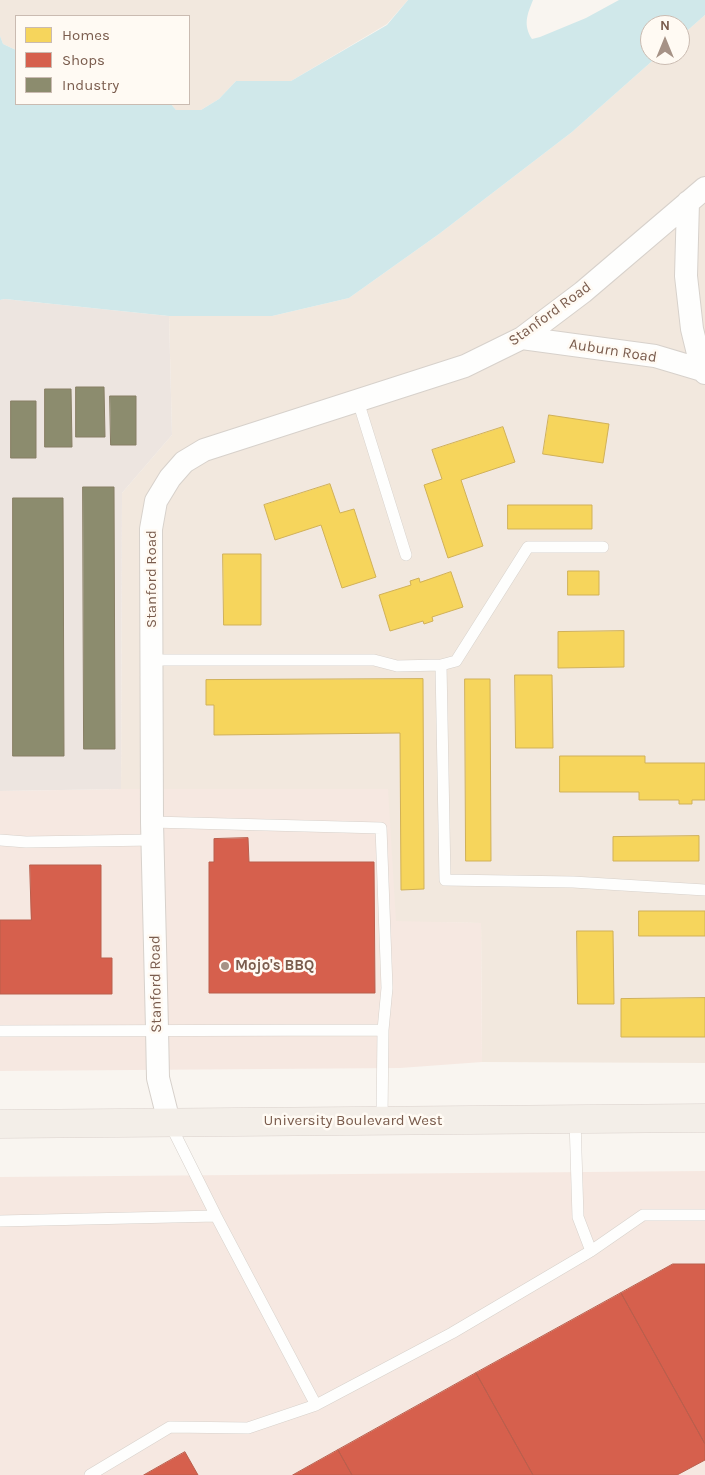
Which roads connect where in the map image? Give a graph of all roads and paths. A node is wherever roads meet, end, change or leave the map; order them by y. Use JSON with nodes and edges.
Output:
{"nodes":[{"id":1,"x":697,"y":195,"type":"edge"},
{"id":2,"x":522,"y":338,"type":"junction"},
{"id":3,"x":703,"y":372,"type":"edge"},
{"id":4,"x":358,"y":401,"type":"junction"},
{"id":5,"x":603,"y":547,"type":"dead end"},
{"id":6,"x":406,"y":556,"type":"dead end"},
{"id":7,"x":151,"y":660,"type":"junction"},
{"id":8,"x":441,"y":665,"type":"junction"},
{"id":9,"x":152,"y":831,"type":"junction"},
{"id":10,"x":0,"y":840,"type":"edge"},
{"id":11,"x":705,"y":890,"type":"edge"},
{"id":12,"x":157,"y":1029,"type":"junction"},
{"id":13,"x":383,"y":1030,"type":"junction"},
{"id":14,"x":0,"y":1031,"type":"edge"},
{"id":15,"x":705,"y":1118,"type":"edge"},
{"id":16,"x":575,"y":1120,"type":"junction"},
{"id":17,"x":382,"y":1121,"type":"junction"},
{"id":18,"x":169,"y":1122,"type":"junction"},
{"id":19,"x":0,"y":1124,"type":"edge"},
{"id":20,"x":705,"y":1215,"type":"edge"},
{"id":21,"x":216,"y":1216,"type":"junction"},
{"id":22,"x":0,"y":1222,"type":"edge"},
{"id":23,"x":591,"y":1251,"type":"junction"},
{"id":24,"x":316,"y":1405,"type":"junction"},
{"id":25,"x":90,"y":1475,"type":"edge"}],
"edges":[{"from":1,"to":2,"type":"street","name":"Stanford Road"},
{"from":1,"to":3,"type":"street","name":"Auburn Road"},
{"from":2,"to":3,"type":"street","name":"Auburn Road"},
{"from":2,"to":4,"type":"street","name":"Stanford Road"},
{"from":4,"to":6,"type":"lane"},
{"from":4,"to":7,"type":"street","name":"Stanford Road"},
{"from":5,"to":8,"type":"lane"},
{"from":7,"to":8,"type":"lane"},
{"from":7,"to":9,"type":"street","name":"Stanford Road"},
{"from":8,"to":11,"type":"lane"},
{"from":9,"to":10,"type":"lane"},
{"from":9,"to":12,"type":"street","name":"Stanford Road"},
{"from":9,"to":13,"type":"lane"},
{"from":12,"to":13,"type":"lane"},
{"from":12,"to":14,"type":"lane"},
{"from":12,"to":18,"type":"street","name":"Stanford Road"},
{"from":13,"to":17,"type":"lane"},
{"from":15,"to":16,"type":"main road","name":"University Boulevard West"},
{"from":16,"to":17,"type":"main road","name":"University Boulevard West"},
{"from":16,"to":23,"type":"lane"},
{"from":17,"to":18,"type":"main road","name":"University Boulevard West"},
{"from":18,"to":19,"type":"main road","name":"University Boulevard West"},
{"from":18,"to":21,"type":"lane"},
{"from":20,"to":23,"type":"lane"},
{"from":21,"to":22,"type":"lane"},
{"from":21,"to":24,"type":"lane"},
{"from":23,"to":24,"type":"lane"},
{"from":24,"to":25,"type":"lane"}]}
